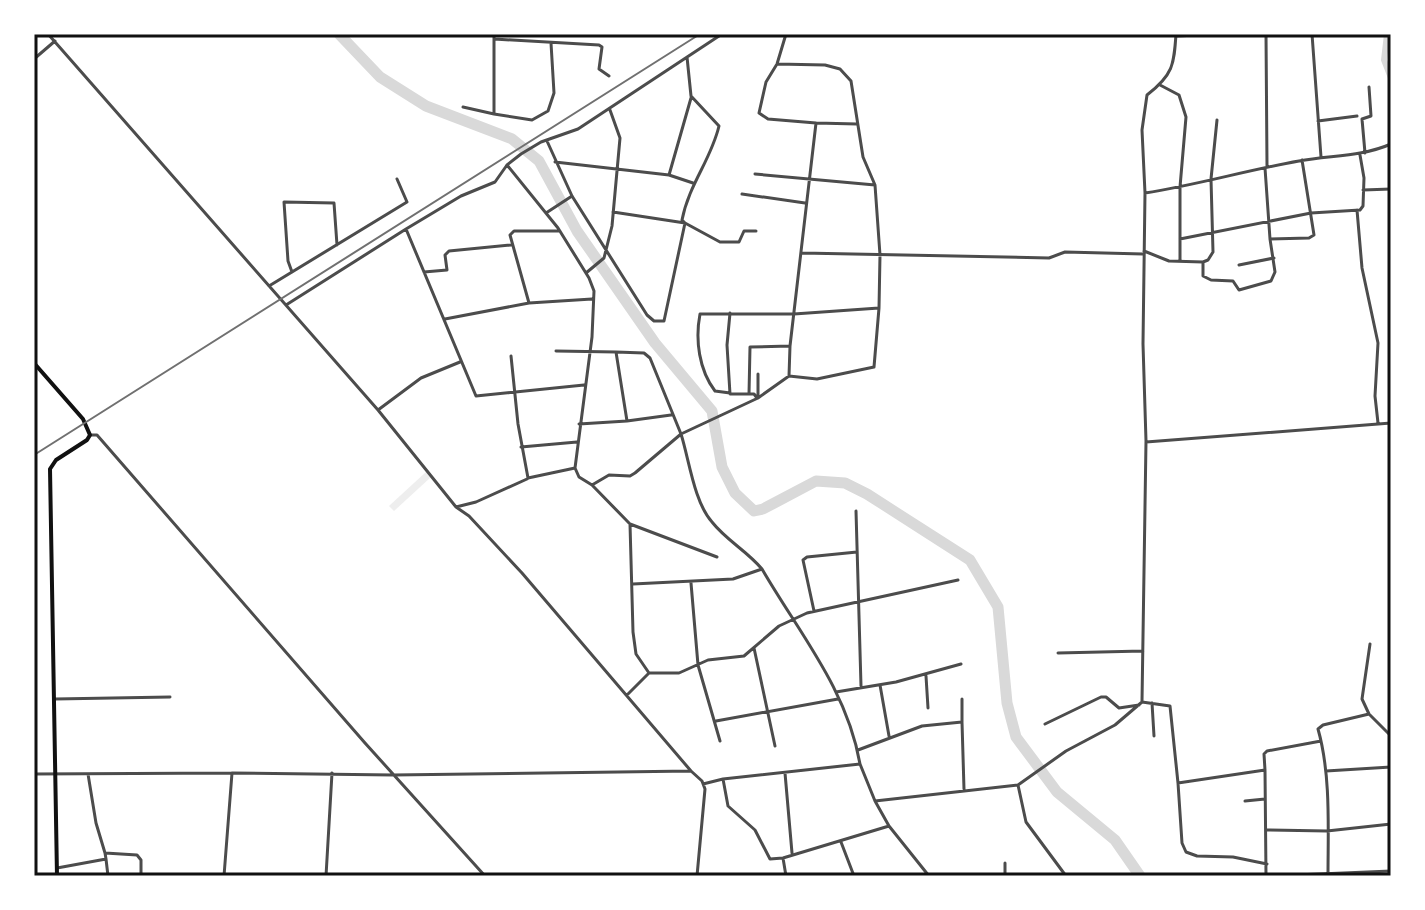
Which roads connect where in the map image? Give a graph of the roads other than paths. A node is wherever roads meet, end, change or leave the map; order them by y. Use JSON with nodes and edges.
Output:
{"nodes":[{"id":1,"x":722,"y":34,"type":"edge"},
{"id":2,"x":786,"y":34,"type":"edge"},
{"id":3,"x":1220,"y":34,"type":"edge"},
{"id":4,"x":1266,"y":34,"type":"edge"},
{"id":5,"x":1312,"y":34,"type":"edge"},
{"id":6,"x":50,"y":35,"type":"edge"},
{"id":7,"x":1176,"y":35,"type":"edge"},
{"id":8,"x":494,"y":36,"type":"edge"},
{"id":9,"x":55,"y":41,"type":"junction"},
{"id":10,"x":551,"y":43,"type":"junction"},
{"id":11,"x":687,"y":57,"type":"junction"},
{"id":12,"x":34,"y":59,"type":"edge"},
{"id":13,"x":777,"y":64,"type":"junction"},
{"id":14,"x":609,"y":76,"type":"dead end"},
{"id":15,"x":1160,"y":85,"type":"junction"},
{"id":16,"x":1369,"y":87,"type":"dead end"},
{"id":17,"x":691,"y":96,"type":"junction"},
{"id":18,"x":463,"y":107,"type":"dead end"},
{"id":19,"x":610,"y":110,"type":"junction"},
{"id":20,"x":494,"y":114,"type":"junction"},
{"id":21,"x":1357,"y":116,"type":"dead end"},
{"id":22,"x":1217,"y":120,"type":"dead end"},
{"id":23,"x":1318,"y":121,"type":"junction"},
{"id":24,"x":816,"y":123,"type":"junction"},
{"id":25,"x":858,"y":124,"type":"junction"},
{"id":26,"x":547,"y":141,"type":"junction"},
{"id":27,"x":1391,"y":144,"type":"edge"},
{"id":28,"x":1362,"y":154,"type":"junction"},
{"id":29,"x":1321,"y":157,"type":"junction"},
{"id":30,"x":1302,"y":160,"type":"junction"},
{"id":31,"x":555,"y":162,"type":"junction"},
{"id":32,"x":507,"y":165,"type":"junction"},
{"id":33,"x":1266,"y":168,"type":"junction"},
{"id":34,"x":616,"y":169,"type":"junction"},
{"id":35,"x":755,"y":174,"type":"dead end"},
{"id":36,"x":669,"y":175,"type":"junction"},
{"id":37,"x":809,"y":178,"type":"junction"},
{"id":38,"x":397,"y":179,"type":"dead end"},
{"id":39,"x":1211,"y":179,"type":"junction"},
{"id":40,"x":693,"y":183,"type":"junction"},
{"id":41,"x":875,"y":185,"type":"junction"},
{"id":42,"x":1180,"y":187,"type":"junction"},
{"id":43,"x":1391,"y":189,"type":"edge"},
{"id":44,"x":1363,"y":190,"type":"junction"},
{"id":45,"x":1145,"y":193,"type":"junction"},
{"id":46,"x":742,"y":194,"type":"dead end"},
{"id":47,"x":571,"y":196,"type":"junction"},
{"id":48,"x":806,"y":203,"type":"junction"},
{"id":49,"x":1357,"y":210,"type":"junction"},
{"id":50,"x":547,"y":212,"type":"junction"},
{"id":51,"x":613,"y":212,"type":"junction"},
{"id":52,"x":1311,"y":213,"type":"junction"},
{"id":53,"x":1268,"y":221,"type":"junction"},
{"id":54,"x":685,"y":223,"type":"junction"},
{"id":55,"x":406,"y":229,"type":"junction"},
{"id":56,"x":560,"y":231,"type":"junction"},
{"id":57,"x":756,"y":231,"type":"dead end"},
{"id":58,"x":1212,"y":234,"type":"junction"},
{"id":59,"x":1180,"y":239,"type":"junction"},
{"id":60,"x":1270,"y":239,"type":"junction"},
{"id":61,"x":337,"y":245,"type":"junction"},
{"id":62,"x":511,"y":245,"type":"junction"},
{"id":63,"x":608,"y":250,"type":"junction"},
{"id":64,"x":802,"y":253,"type":"junction"},
{"id":65,"x":1143,"y":253,"type":"junction"},
{"id":66,"x":880,"y":255,"type":"junction"},
{"id":67,"x":1274,"y":258,"type":"junction"},
{"id":68,"x":1179,"y":262,"type":"junction"},
{"id":69,"x":1203,"y":262,"type":"junction"},
{"id":70,"x":1239,"y":265,"type":"dead end"},
{"id":71,"x":424,"y":272,"type":"junction"},
{"id":72,"x":292,"y":273,"type":"junction"},
{"id":73,"x":586,"y":273,"type":"junction"},
{"id":74,"x":269,"y":286,"type":"junction"},
{"id":75,"x":593,"y":299,"type":"junction"},
{"id":76,"x":529,"y":303,"type":"junction"},
{"id":77,"x":286,"y":305,"type":"junction"},
{"id":78,"x":879,"y":308,"type":"junction"},
{"id":79,"x":730,"y":313,"type":"junction"},
{"id":80,"x":794,"y":314,"type":"junction"},
{"id":81,"x":445,"y":319,"type":"junction"},
{"id":82,"x":790,"y":346,"type":"junction"},
{"id":83,"x":556,"y":351,"type":"dead end"},
{"id":84,"x":589,"y":351,"type":"junction"},
{"id":85,"x":616,"y":352,"type":"junction"},
{"id":86,"x":511,"y":356,"type":"dead end"},
{"id":87,"x":460,"y":362,"type":"junction"},
{"id":88,"x":34,"y":363,"type":"edge"},
{"id":89,"x":758,"y":374,"type":"dead end"},
{"id":90,"x":789,"y":376,"type":"junction"},
{"id":91,"x":584,"y":385,"type":"junction"},
{"id":92,"x":514,"y":391,"type":"junction"},
{"id":93,"x":730,"y":393,"type":"junction"},
{"id":94,"x":749,"y":394,"type":"junction"},
{"id":95,"x":757,"y":398,"type":"junction"},
{"id":96,"x":378,"y":410,"type":"junction"},
{"id":97,"x":673,"y":415,"type":"junction"},
{"id":98,"x":627,"y":421,"type":"junction"},
{"id":99,"x":1378,"y":423,"type":"junction"},
{"id":100,"x":1391,"y":423,"type":"edge"},
{"id":101,"x":579,"y":424,"type":"junction"},
{"id":102,"x":681,"y":434,"type":"junction"},
{"id":103,"x":90,"y":435,"type":"junction"},
{"id":104,"x":579,"y":442,"type":"junction"},
{"id":105,"x":1146,"y":442,"type":"junction"},
{"id":106,"x":521,"y":447,"type":"junction"},
{"id":107,"x":575,"y":468,"type":"junction"},
{"id":108,"x":528,"y":478,"type":"junction"},
{"id":109,"x":592,"y":485,"type":"junction"},
{"id":110,"x":456,"y":507,"type":"junction"},
{"id":111,"x":856,"y":511,"type":"dead end"},
{"id":112,"x":630,"y":524,"type":"junction"},
{"id":113,"x":857,"y":552,"type":"junction"},
{"id":114,"x":717,"y":557,"type":"dead end"},
{"id":115,"x":762,"y":569,"type":"junction"},
{"id":116,"x":958,"y":580,"type":"dead end"},
{"id":117,"x":691,"y":583,"type":"junction"},
{"id":118,"x":633,"y":584,"type":"junction"},
{"id":119,"x":858,"y":601,"type":"junction"},
{"id":120,"x":814,"y":611,"type":"junction"},
{"id":121,"x":794,"y":618,"type":"junction"},
{"id":122,"x":1370,"y":644,"type":"dead end"},
{"id":123,"x":754,"y":648,"type":"junction"},
{"id":124,"x":1143,"y":651,"type":"junction"},
{"id":125,"x":1058,"y":653,"type":"dead end"},
{"id":126,"x":961,"y":664,"type":"dead end"},
{"id":127,"x":698,"y":665,"type":"junction"},
{"id":128,"x":649,"y":673,"type":"junction"},
{"id":129,"x":926,"y":675,"type":"junction"},
{"id":130,"x":880,"y":685,"type":"junction"},
{"id":131,"x":861,"y":686,"type":"junction"},
{"id":132,"x":836,"y":692,"type":"junction"},
{"id":133,"x":627,"y":695,"type":"junction"},
{"id":134,"x":170,"y":697,"type":"dead end"},
{"id":135,"x":839,"y":698,"type":"junction"},
{"id":136,"x":55,"y":699,"type":"junction"},
{"id":137,"x":962,"y":699,"type":"dead end"},
{"id":138,"x":1140,"y":703,"type":"junction"},
{"id":139,"x":1152,"y":703,"type":"junction"},
{"id":140,"x":928,"y":708,"type":"dead end"},
{"id":141,"x":768,"y":712,"type":"junction"},
{"id":142,"x":1369,"y":714,"type":"junction"},
{"id":143,"x":716,"y":721,"type":"junction"},
{"id":144,"x":962,"y":722,"type":"junction"},
{"id":145,"x":1045,"y":724,"type":"dead end"},
{"id":146,"x":1385,"y":728,"type":"junction"},
{"id":147,"x":1391,"y":728,"type":"edge"},
{"id":148,"x":1154,"y":736,"type":"dead end"},
{"id":149,"x":1391,"y":736,"type":"edge"},
{"id":150,"x":889,"y":737,"type":"junction"},
{"id":151,"x":720,"y":741,"type":"dead end"},
{"id":152,"x":1323,"y":741,"type":"junction"},
{"id":153,"x":775,"y":746,"type":"dead end"},
{"id":154,"x":858,"y":750,"type":"junction"},
{"id":155,"x":860,"y":764,"type":"junction"},
{"id":156,"x":1391,"y":767,"type":"edge"},
{"id":157,"x":1265,"y":770,"type":"junction"},
{"id":158,"x":691,"y":771,"type":"junction"},
{"id":159,"x":1326,"y":771,"type":"junction"},
{"id":160,"x":56,"y":773,"type":"junction"},
{"id":161,"x":88,"y":773,"type":"junction"},
{"id":162,"x":232,"y":773,"type":"junction"},
{"id":163,"x":332,"y":773,"type":"junction"},
{"id":164,"x":785,"y":773,"type":"junction"},
{"id":165,"x":34,"y":774,"type":"edge"},
{"id":166,"x":393,"y":775,"type":"junction"},
{"id":167,"x":723,"y":779,"type":"junction"},
{"id":168,"x":1178,"y":783,"type":"junction"},
{"id":169,"x":703,"y":784,"type":"junction"},
{"id":170,"x":1018,"y":785,"type":"junction"},
{"id":171,"x":964,"y":789,"type":"junction"},
{"id":172,"x":1266,"y":799,"type":"junction"},
{"id":173,"x":875,"y":801,"type":"junction"},
{"id":174,"x":1245,"y":801,"type":"dead end"},
{"id":175,"x":1391,"y":824,"type":"edge"},
{"id":176,"x":889,"y":826,"type":"junction"},
{"id":177,"x":1267,"y":830,"type":"junction"},
{"id":178,"x":1327,"y":831,"type":"junction"},
{"id":179,"x":841,"y":842,"type":"junction"},
{"id":180,"x":105,"y":853,"type":"junction"},
{"id":181,"x":792,"y":854,"type":"junction"},
{"id":182,"x":783,"y":858,"type":"junction"},
{"id":183,"x":106,"y":859,"type":"junction"},
{"id":184,"x":1005,"y":863,"type":"dead end"},
{"id":185,"x":1267,"y":864,"type":"junction"},
{"id":186,"x":57,"y":868,"type":"junction"},
{"id":187,"x":1391,"y":871,"type":"edge"},
{"id":188,"x":1328,"y":874,"type":"edge"},
{"id":189,"x":1064,"y":875,"type":"edge"},
{"id":190,"x":57,"y":876,"type":"edge"},
{"id":191,"x":108,"y":876,"type":"edge"},
{"id":192,"x":141,"y":876,"type":"edge"},
{"id":193,"x":224,"y":876,"type":"edge"},
{"id":194,"x":326,"y":876,"type":"edge"},
{"id":195,"x":485,"y":876,"type":"edge"},
{"id":196,"x":697,"y":876,"type":"edge"},
{"id":197,"x":786,"y":876,"type":"edge"},
{"id":198,"x":854,"y":876,"type":"edge"},
{"id":199,"x":929,"y":876,"type":"edge"},
{"id":200,"x":1005,"y":876,"type":"edge"},
{"id":201,"x":1269,"y":876,"type":"edge"}],
"edges":[{"from":1,"to":11,"type":"street"},
{"from":2,"to":13,"type":"street"},
{"from":3,"to":7,"type":"street"},
{"from":4,"to":33,"type":"street"},
{"from":5,"to":23,"type":"street"},
{"from":6,"to":9,"type":"street"},
{"from":7,"to":15,"type":"street"},
{"from":8,"to":10,"type":"street"},
{"from":8,"to":20,"type":"street"},
{"from":9,"to":12,"type":"street"},
{"from":9,"to":74,"type":"street"},
{"from":10,"to":14,"type":"street"},
{"from":10,"to":20,"type":"street"},
{"from":11,"to":17,"type":"street"},
{"from":11,"to":19,"type":"street"},
{"from":13,"to":24,"type":"street"},
{"from":13,"to":25,"type":"street"},
{"from":15,"to":42,"type":"street"},
{"from":15,"to":45,"type":"street"},
{"from":16,"to":28,"type":"street"},
{"from":17,"to":36,"type":"street"},
{"from":17,"to":40,"type":"street"},
{"from":18,"to":20,"type":"street"},
{"from":19,"to":26,"type":"street"},
{"from":19,"to":34,"type":"street"},
{"from":21,"to":23,"type":"street"},
{"from":22,"to":39,"type":"street"},
{"from":23,"to":29,"type":"street"},
{"from":24,"to":25,"type":"street"},
{"from":24,"to":37,"type":"street"},
{"from":25,"to":41,"type":"street"},
{"from":26,"to":31,"type":"street"},
{"from":26,"to":32,"type":"street"},
{"from":27,"to":28,"type":"street"},
{"from":28,"to":29,"type":"street"},
{"from":28,"to":44,"type":"street"},
{"from":29,"to":30,"type":"street"},
{"from":30,"to":33,"type":"street"},
{"from":30,"to":52,"type":"street"},
{"from":31,"to":34,"type":"street"},
{"from":31,"to":47,"type":"street"},
{"from":32,"to":50,"type":"street"},
{"from":32,"to":55,"type":"street"},
{"from":33,"to":39,"type":"street"},
{"from":33,"to":53,"type":"street"},
{"from":34,"to":36,"type":"street"},
{"from":34,"to":51,"type":"street"},
{"from":35,"to":37,"type":"street"},
{"from":36,"to":40,"type":"street"},
{"from":37,"to":41,"type":"street"},
{"from":37,"to":48,"type":"street"},
{"from":38,"to":61,"type":"street"},
{"from":39,"to":42,"type":"street"},
{"from":39,"to":58,"type":"street"},
{"from":40,"to":54,"type":"street"},
{"from":41,"to":66,"type":"street"},
{"from":42,"to":45,"type":"street"},
{"from":42,"to":59,"type":"street"},
{"from":43,"to":44,"type":"street"},
{"from":44,"to":49,"type":"street"},
{"from":45,"to":65,"type":"street"},
{"from":46,"to":48,"type":"street"},
{"from":47,"to":50,"type":"street"},
{"from":47,"to":63,"type":"street"},
{"from":48,"to":64,"type":"street"},
{"from":49,"to":52,"type":"street"},
{"from":49,"to":99,"type":"street"},
{"from":50,"to":56,"type":"street"},
{"from":51,"to":54,"type":"street"},
{"from":51,"to":63,"type":"street"},
{"from":52,"to":53,"type":"street"},
{"from":52,"to":60,"type":"street"},
{"from":53,"to":58,"type":"street"},
{"from":53,"to":60,"type":"street"},
{"from":54,"to":57,"type":"street"},
{"from":54,"to":63,"type":"street"},
{"from":55,"to":71,"type":"street"},
{"from":55,"to":77,"type":"street"},
{"from":56,"to":62,"type":"street"},
{"from":56,"to":73,"type":"street"},
{"from":58,"to":59,"type":"street"},
{"from":58,"to":69,"type":"street"},
{"from":59,"to":68,"type":"street"},
{"from":60,"to":67,"type":"street"},
{"from":61,"to":72,"type":"street"},
{"from":61,"to":72,"type":"street"},
{"from":62,"to":71,"type":"street"},
{"from":62,"to":76,"type":"street"},
{"from":63,"to":73,"type":"street"},
{"from":64,"to":66,"type":"street"},
{"from":64,"to":80,"type":"street"},
{"from":65,"to":66,"type":"street"},
{"from":65,"to":68,"type":"street"},
{"from":65,"to":105,"type":"street"},
{"from":66,"to":78,"type":"street"},
{"from":67,"to":69,"type":"street"},
{"from":67,"to":70,"type":"street"},
{"from":68,"to":69,"type":"street"},
{"from":71,"to":81,"type":"street"},
{"from":72,"to":74,"type":"street"},
{"from":73,"to":75,"type":"street"},
{"from":74,"to":77,"type":"street"},
{"from":75,"to":76,"type":"street"},
{"from":75,"to":84,"type":"street"},
{"from":76,"to":81,"type":"street"},
{"from":77,"to":96,"type":"street"},
{"from":78,"to":80,"type":"street"},
{"from":78,"to":90,"type":"street"},
{"from":79,"to":80,"type":"street"},
{"from":79,"to":93,"type":"street"},
{"from":79,"to":93,"type":"street"},
{"from":80,"to":82,"type":"street"},
{"from":81,"to":87,"type":"street"},
{"from":82,"to":90,"type":"street"},
{"from":82,"to":94,"type":"street"},
{"from":83,"to":84,"type":"street"},
{"from":84,"to":85,"type":"street"},
{"from":84,"to":91,"type":"street"},
{"from":85,"to":97,"type":"street"},
{"from":85,"to":98,"type":"street"},
{"from":86,"to":92,"type":"street"},
{"from":87,"to":92,"type":"street"},
{"from":87,"to":96,"type":"street"},
{"from":88,"to":103,"type":"main road"},
{"from":89,"to":95,"type":"street"},
{"from":90,"to":95,"type":"street"},
{"from":91,"to":92,"type":"street"},
{"from":91,"to":101,"type":"street"},
{"from":92,"to":106,"type":"street"},
{"from":93,"to":94,"type":"street"},
{"from":94,"to":95,"type":"street"},
{"from":95,"to":102,"type":"street"},
{"from":96,"to":110,"type":"street"},
{"from":97,"to":98,"type":"street"},
{"from":97,"to":102,"type":"street"},
{"from":98,"to":101,"type":"street"},
{"from":99,"to":100,"type":"street"},
{"from":99,"to":105,"type":"street"},
{"from":101,"to":104,"type":"street"},
{"from":102,"to":109,"type":"street"},
{"from":102,"to":115,"type":"street"},
{"from":103,"to":136,"type":"main road"},
{"from":103,"to":166,"type":"street"},
{"from":104,"to":106,"type":"street"},
{"from":104,"to":107,"type":"street"},
{"from":105,"to":124,"type":"street"},
{"from":106,"to":108,"type":"street"},
{"from":107,"to":108,"type":"street"},
{"from":107,"to":109,"type":"street"},
{"from":108,"to":110,"type":"street"},
{"from":109,"to":112,"type":"street"},
{"from":110,"to":133,"type":"street"},
{"from":111,"to":113,"type":"street"},
{"from":112,"to":114,"type":"street"},
{"from":112,"to":118,"type":"street"},
{"from":113,"to":119,"type":"street"},
{"from":113,"to":120,"type":"street"},
{"from":115,"to":117,"type":"street"},
{"from":115,"to":121,"type":"street"},
{"from":116,"to":119,"type":"street"},
{"from":117,"to":118,"type":"street"},
{"from":117,"to":127,"type":"street"},
{"from":118,"to":128,"type":"street"},
{"from":119,"to":120,"type":"street"},
{"from":119,"to":131,"type":"street"},
{"from":120,"to":121,"type":"street"},
{"from":121,"to":123,"type":"street"},
{"from":121,"to":132,"type":"street"},
{"from":122,"to":142,"type":"street"},
{"from":123,"to":127,"type":"street"},
{"from":123,"to":141,"type":"street"},
{"from":124,"to":125,"type":"street"},
{"from":124,"to":138,"type":"street"},
{"from":126,"to":129,"type":"street"},
{"from":127,"to":128,"type":"street"},
{"from":127,"to":143,"type":"street"},
{"from":128,"to":133,"type":"street"},
{"from":129,"to":130,"type":"street"},
{"from":129,"to":140,"type":"street"},
{"from":130,"to":131,"type":"street"},
{"from":130,"to":150,"type":"street"},
{"from":131,"to":132,"type":"street"},
{"from":132,"to":135,"type":"street"},
{"from":133,"to":158,"type":"street"},
{"from":134,"to":136,"type":"street"},
{"from":135,"to":141,"type":"street"},
{"from":135,"to":154,"type":"street"},
{"from":136,"to":160,"type":"main road"},
{"from":137,"to":144,"type":"street"},
{"from":138,"to":139,"type":"street"},
{"from":138,"to":145,"type":"street"},
{"from":138,"to":170,"type":"street"},
{"from":139,"to":148,"type":"street"},
{"from":139,"to":168,"type":"street"},
{"from":141,"to":143,"type":"street"},
{"from":141,"to":153,"type":"street"},
{"from":142,"to":146,"type":"street"},
{"from":142,"to":152,"type":"street"},
{"from":143,"to":151,"type":"street"},
{"from":144,"to":150,"type":"street"},
{"from":144,"to":171,"type":"street"},
{"from":146,"to":147,"type":"street"},
{"from":146,"to":149,"type":"street"},
{"from":150,"to":154,"type":"street"},
{"from":152,"to":157,"type":"street"},
{"from":152,"to":159,"type":"street"},
{"from":154,"to":155,"type":"street"},
{"from":155,"to":164,"type":"street"},
{"from":155,"to":173,"type":"street"},
{"from":156,"to":159,"type":"street"},
{"from":157,"to":168,"type":"street"},
{"from":157,"to":172,"type":"street"},
{"from":158,"to":166,"type":"street"},
{"from":158,"to":169,"type":"street"},
{"from":159,"to":178,"type":"street"},
{"from":160,"to":161,"type":"street"},
{"from":160,"to":165,"type":"street"},
{"from":160,"to":186,"type":"main road"},
{"from":161,"to":162,"type":"street"},
{"from":161,"to":180,"type":"street"},
{"from":162,"to":163,"type":"street"},
{"from":162,"to":193,"type":"street"},
{"from":163,"to":166,"type":"street"},
{"from":163,"to":194,"type":"street"},
{"from":164,"to":167,"type":"street"},
{"from":164,"to":181,"type":"street"},
{"from":166,"to":195,"type":"street"},
{"from":167,"to":169,"type":"street"},
{"from":167,"to":182,"type":"street"},
{"from":168,"to":185,"type":"street"},
{"from":169,"to":196,"type":"street"},
{"from":170,"to":171,"type":"street"},
{"from":170,"to":189,"type":"street"},
{"from":171,"to":173,"type":"street"},
{"from":172,"to":174,"type":"street"},
{"from":172,"to":177,"type":"street"},
{"from":173,"to":176,"type":"street"},
{"from":175,"to":178,"type":"street"},
{"from":176,"to":179,"type":"street"},
{"from":176,"to":199,"type":"street"},
{"from":177,"to":178,"type":"street"},
{"from":177,"to":185,"type":"street"},
{"from":178,"to":188,"type":"street"},
{"from":179,"to":181,"type":"street"},
{"from":179,"to":198,"type":"street"},
{"from":180,"to":183,"type":"street"},
{"from":180,"to":192,"type":"street"},
{"from":181,"to":182,"type":"street"},
{"from":182,"to":197,"type":"street"},
{"from":183,"to":186,"type":"street"},
{"from":183,"to":191,"type":"street"},
{"from":184,"to":200,"type":"street"},
{"from":185,"to":201,"type":"street"},
{"from":186,"to":190,"type":"main road"},
{"from":187,"to":188,"type":"street"},
{"from":188,"to":201,"type":"street"}]}
